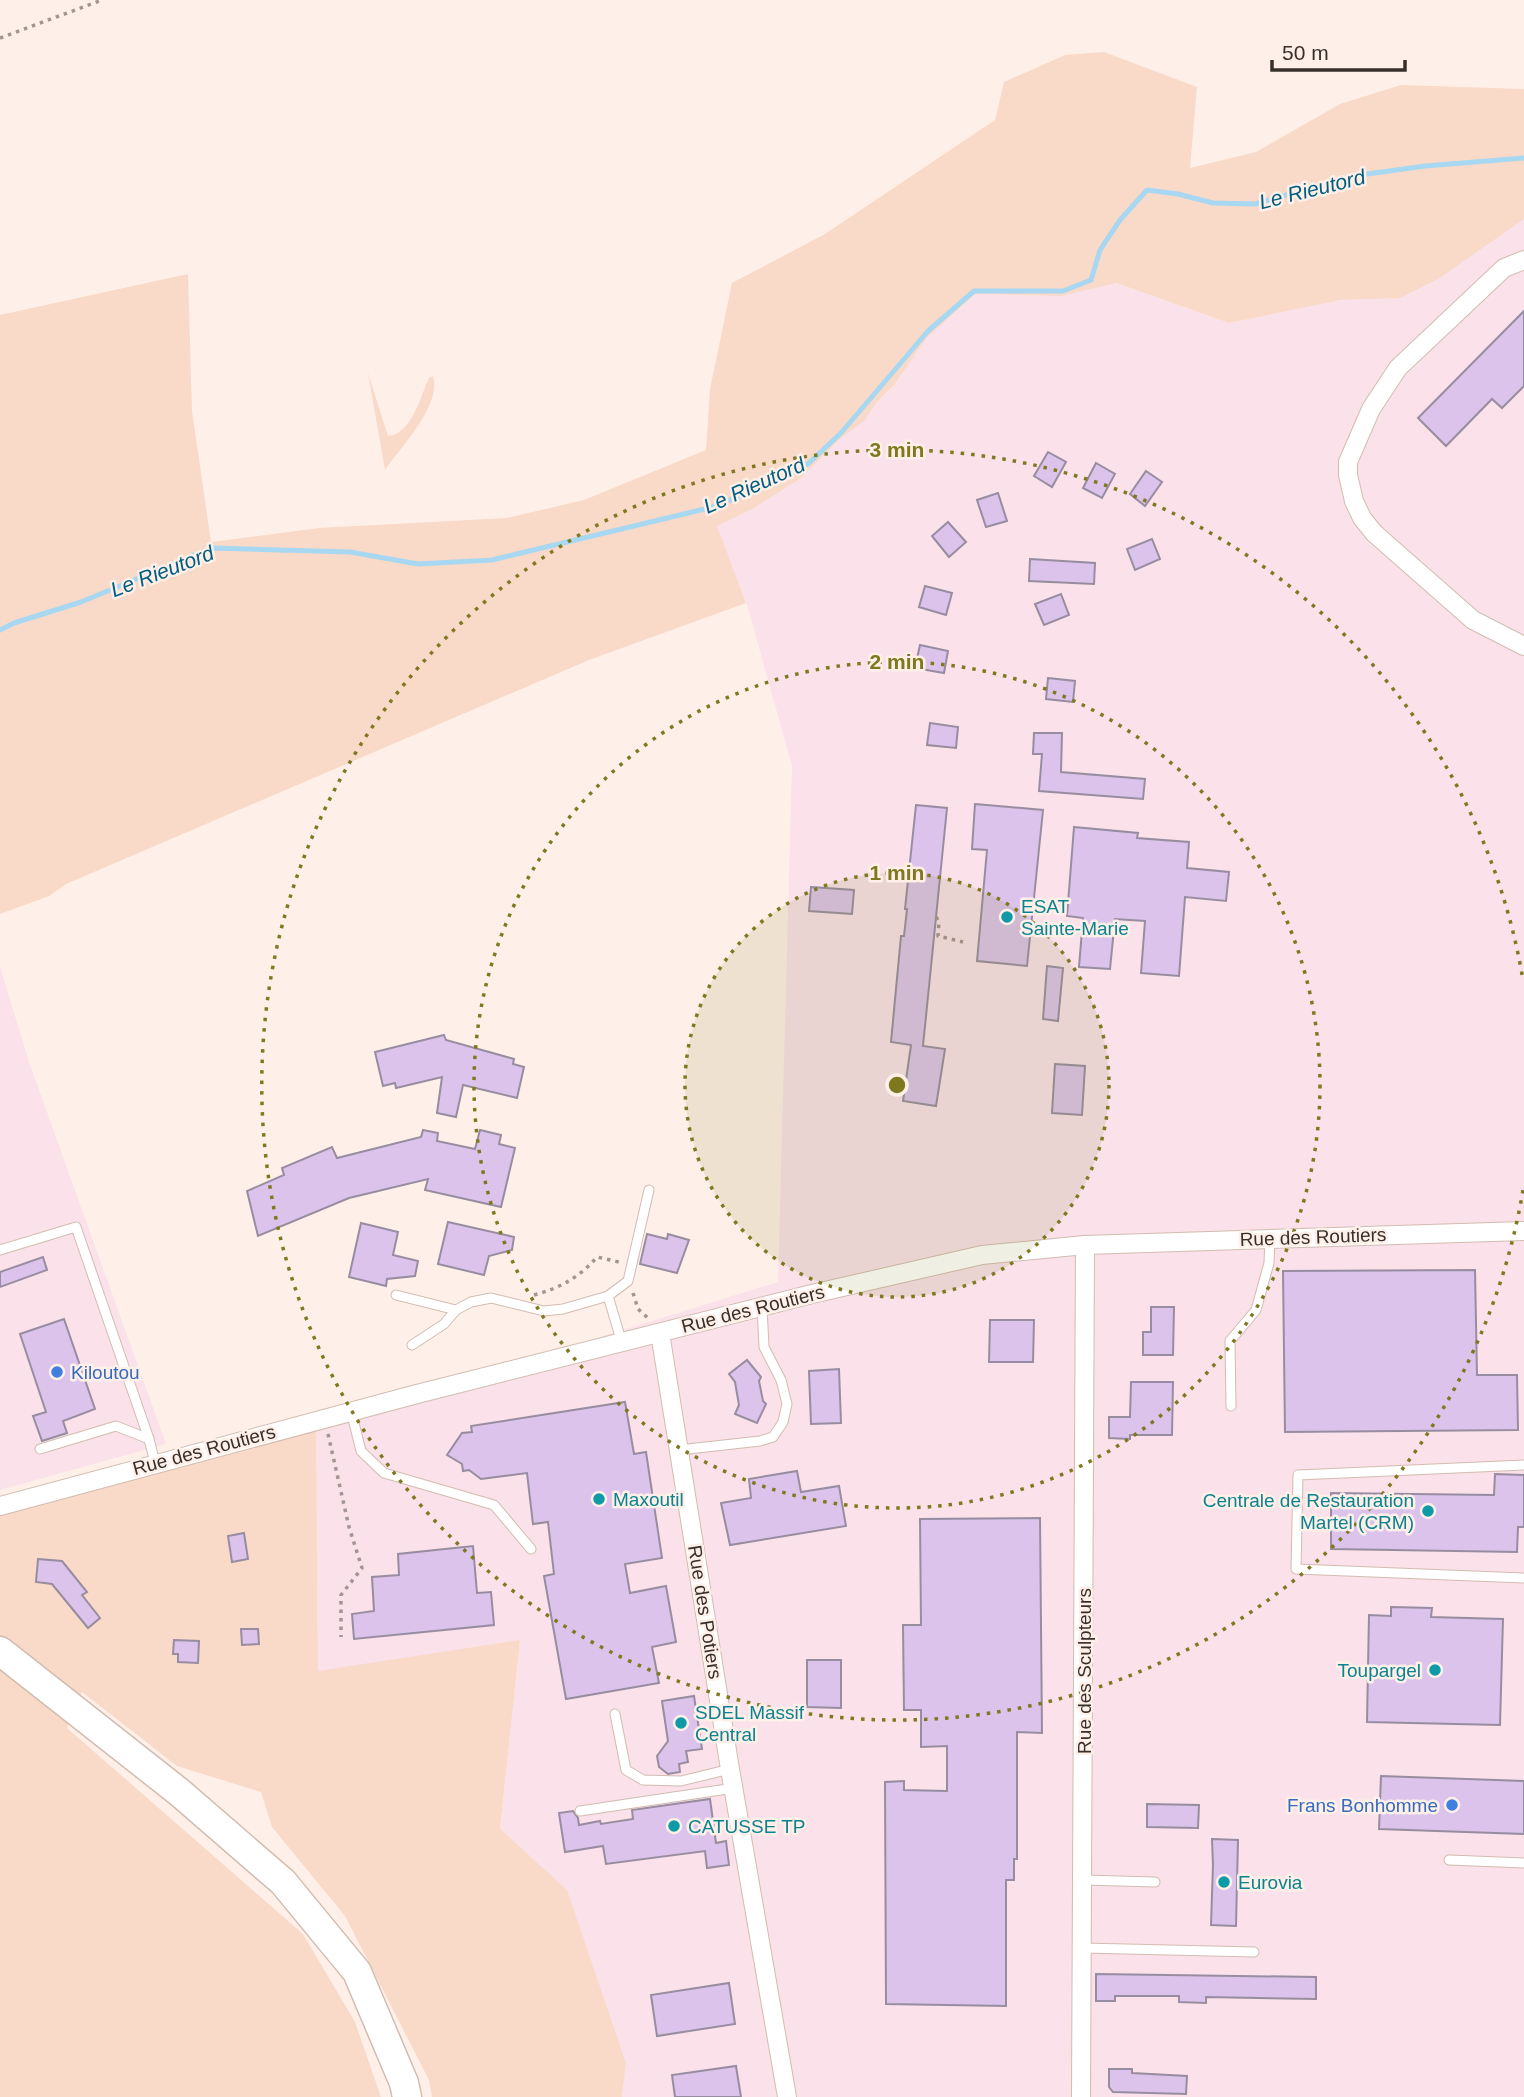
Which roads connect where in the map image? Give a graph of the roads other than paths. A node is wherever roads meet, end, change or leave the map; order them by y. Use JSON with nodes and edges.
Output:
{"nodes":[{"id":1,"x":1524,"y":261,"type":"edge"},
{"id":2,"x":1524,"y":646,"type":"edge"},
{"id":3,"x":649,"y":1190,"type":"dead end"},
{"id":4,"x":1524,"y":1231,"type":"edge"},
{"id":5,"x":1270,"y":1238,"type":"junction"},
{"id":6,"x":1085,"y":1245,"type":"junction"},
{"id":7,"x":0,"y":1250,"type":"edge"},
{"id":8,"x":396,"y":1295,"type":"dead end"},
{"id":9,"x":608,"y":1296,"type":"junction"},
{"id":10,"x":762,"y":1307,"type":"junction"},
{"id":11,"x":456,"y":1310,"type":"junction"},
{"id":12,"x":660,"y":1333,"type":"junction"},
{"id":13,"x":622,"y":1343,"type":"junction"},
{"id":14,"x":412,"y":1345,"type":"dead end"},
{"id":15,"x":1231,"y":1406,"type":"dead end"},
{"id":16,"x":351,"y":1411,"type":"junction"},
{"id":17,"x":149,"y":1439,"type":"junction"},
{"id":18,"x":40,"y":1449,"type":"dead end"},
{"id":19,"x":679,"y":1450,"type":"junction"},
{"id":20,"x":155,"y":1464,"type":"junction"},
{"id":21,"x":1524,"y":1465,"type":"edge"},
{"id":22,"x":0,"y":1506,"type":"edge"},
{"id":23,"x":531,"y":1549,"type":"dead end"},
{"id":24,"x":1524,"y":1578,"type":"edge"},
{"id":25,"x":7,"y":1664,"type":"edge"},
{"id":26,"x":615,"y":1714,"type":"dead end"},
{"id":27,"x":730,"y":1769,"type":"junction"},
{"id":28,"x":734,"y":1788,"type":"junction"},
{"id":29,"x":580,"y":1811,"type":"dead end"},
{"id":30,"x":1448,"y":1860,"type":"dead end"},
{"id":31,"x":1524,"y":1863,"type":"edge"},
{"id":32,"x":1083,"y":1880,"type":"junction"},
{"id":33,"x":1155,"y":1882,"type":"dead end"},
{"id":34,"x":1083,"y":1948,"type":"junction"},
{"id":35,"x":1254,"y":1952,"type":"dead end"},
{"id":36,"x":407,"y":2097,"type":"edge"},
{"id":37,"x":787,"y":2097,"type":"edge"},
{"id":38,"x":1081,"y":2097,"type":"edge"}],
"edges":[{"from":1,"to":2,"type":"street"},
{"from":3,"to":9,"type":"lane"},
{"from":4,"to":5,"type":"street","name":"Rue des Routiers"},
{"from":5,"to":6,"type":"street","name":"Rue des Routiers"},
{"from":5,"to":15,"type":"lane"},
{"from":6,"to":10,"type":"street","name":"Rue des Routiers"},
{"from":6,"to":32,"type":"street","name":"Rue des Sculpteurs"},
{"from":7,"to":17,"type":"lane"},
{"from":8,"to":11,"type":"lane"},
{"from":9,"to":11,"type":"lane"},
{"from":9,"to":13,"type":"lane"},
{"from":10,"to":12,"type":"street","name":"Rue des Routiers"},
{"from":10,"to":19,"type":"lane"},
{"from":11,"to":14,"type":"lane"},
{"from":12,"to":13,"type":"street","name":"Rue des Routiers"},
{"from":12,"to":19,"type":"street","name":"Rue des Potiers"},
{"from":13,"to":16,"type":"street","name":"Rue des Routiers"},
{"from":16,"to":20,"type":"street","name":"Rue des Routiers"},
{"from":16,"to":23,"type":"lane"},
{"from":17,"to":18,"type":"lane"},
{"from":17,"to":20,"type":"lane"},
{"from":19,"to":27,"type":"street","name":"Rue des Potiers"},
{"from":20,"to":22,"type":"street","name":"Rue des Routiers"},
{"from":21,"to":24,"type":"lane"},
{"from":25,"to":36,"type":"main road"},
{"from":26,"to":27,"type":"lane"},
{"from":27,"to":28,"type":"street","name":"Rue des Potiers"},
{"from":28,"to":29,"type":"lane"},
{"from":28,"to":37,"type":"street","name":"Rue des Potiers"},
{"from":30,"to":31,"type":"lane"},
{"from":32,"to":33,"type":"lane"},
{"from":32,"to":34,"type":"street","name":"Rue des Sculpteurs"},
{"from":34,"to":35,"type":"lane"},
{"from":34,"to":38,"type":"street","name":"Rue des Sculpteurs"}]}
